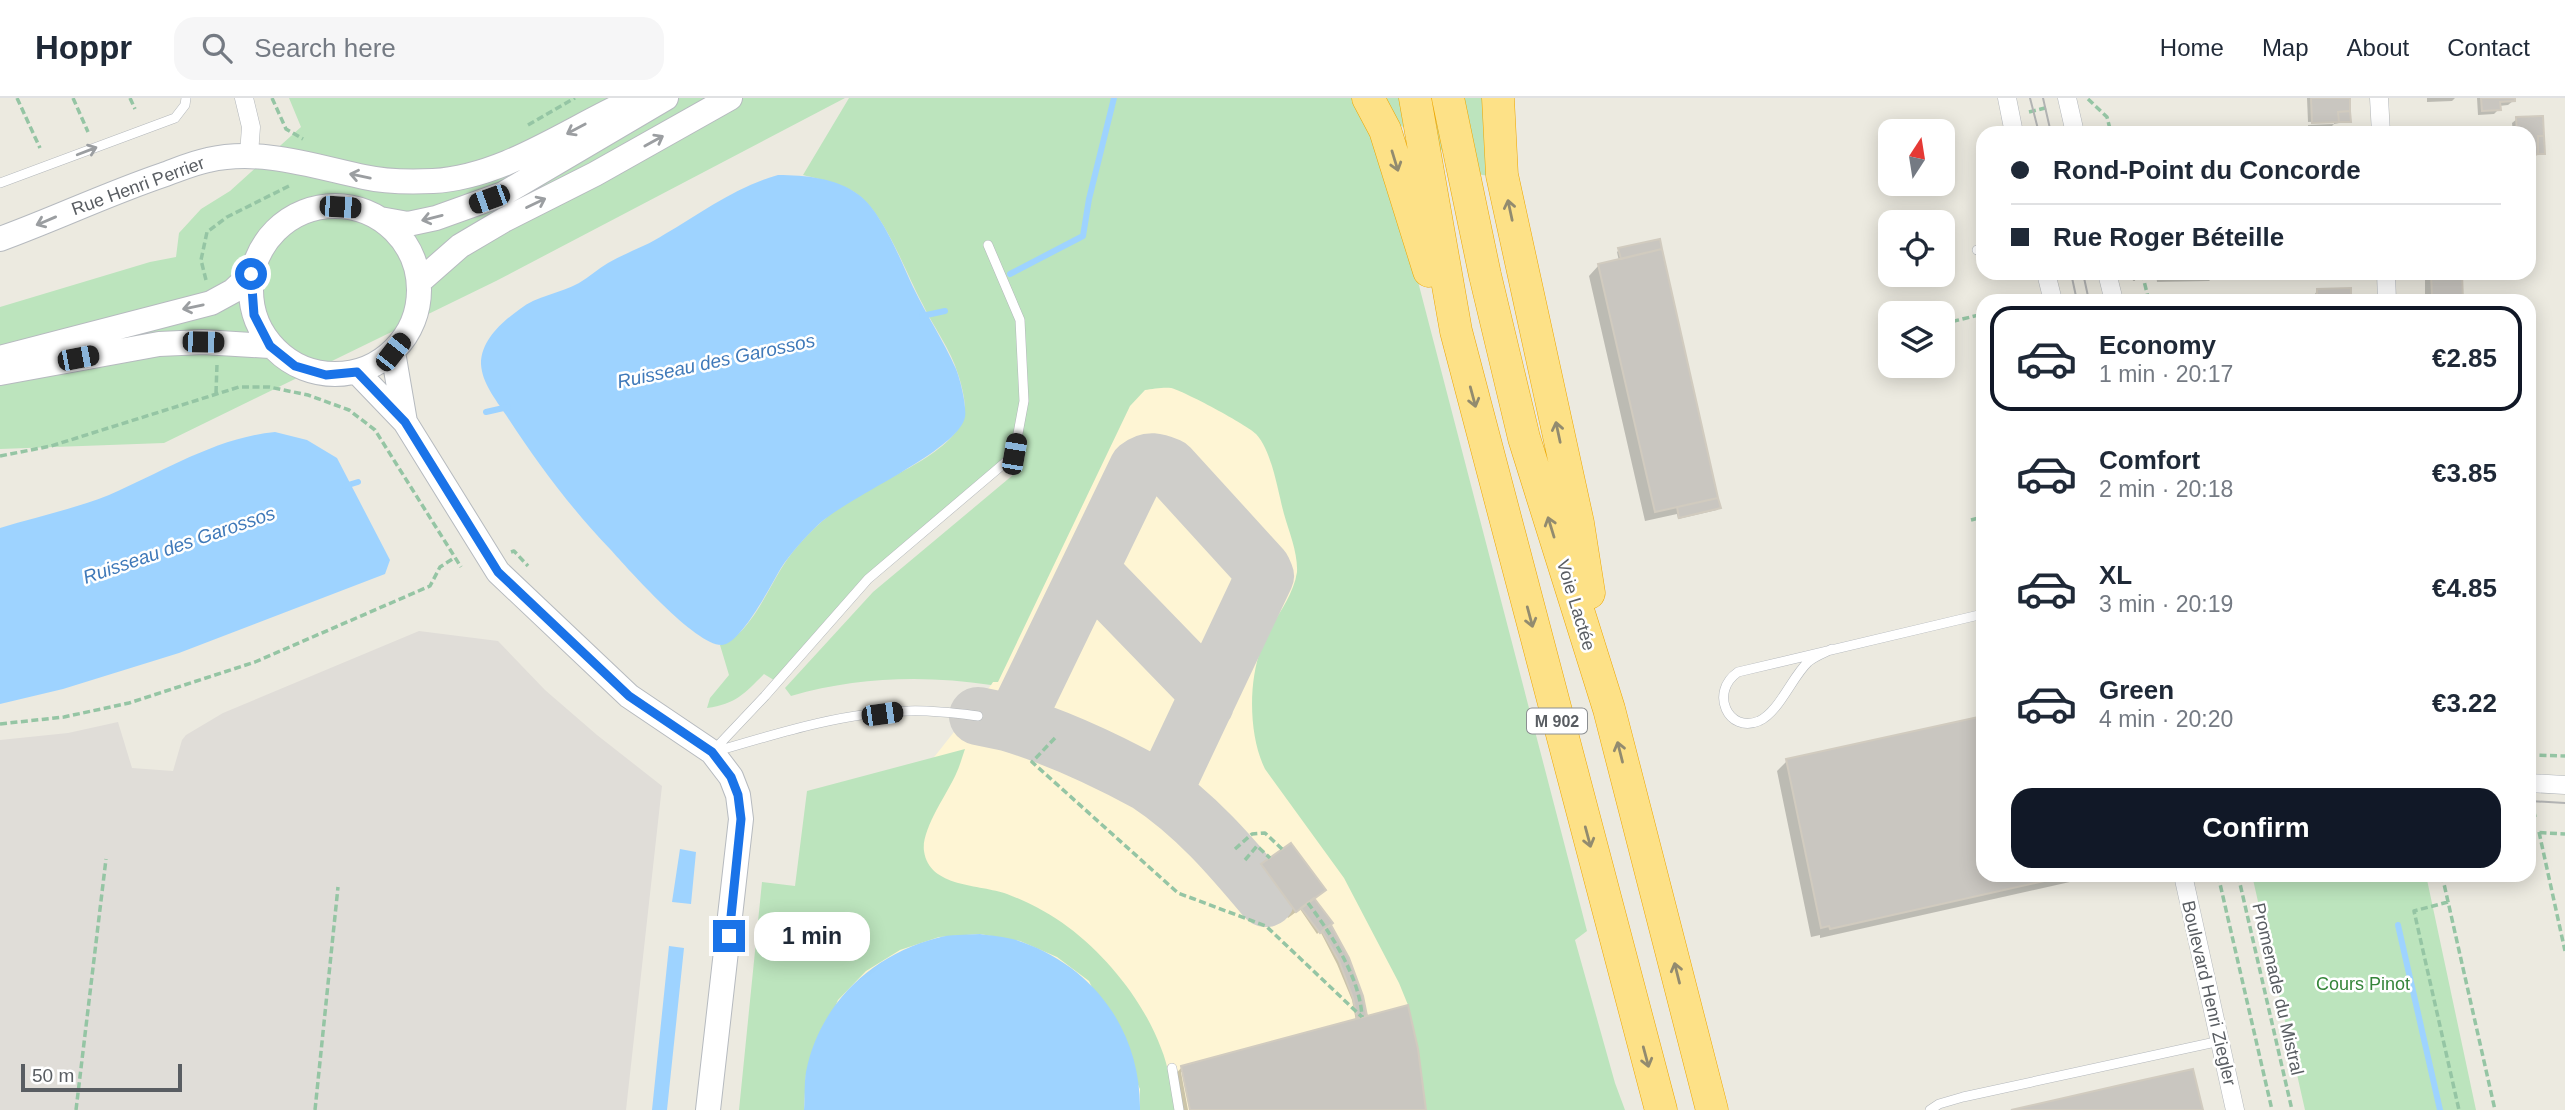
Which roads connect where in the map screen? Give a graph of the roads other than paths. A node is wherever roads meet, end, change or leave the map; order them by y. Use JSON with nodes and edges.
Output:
{"nodes":[{"id":1,"x":186,"y":98,"type":"edge"},
{"id":2,"x":244,"y":98,"type":"edge"},
{"id":3,"x":637,"y":98,"type":"edge"},
{"id":4,"x":666,"y":98,"type":"edge"},
{"id":5,"x":730,"y":98,"type":"edge"},
{"id":6,"x":1368,"y":98,"type":"edge"},
{"id":7,"x":1415,"y":98,"type":"edge"},
{"id":8,"x":1448,"y":98,"type":"edge"},
{"id":9,"x":1498,"y":98,"type":"edge"},
{"id":10,"x":2379,"y":98,"type":"edge"},
{"id":11,"x":2074,"y":100,"type":"edge"},
{"id":12,"x":2076,"y":126,"type":"edge"},
{"id":13,"x":2381,"y":126,"type":"edge"},
{"id":14,"x":249,"y":155,"type":"junction"},
{"id":15,"x":0,"y":183,"type":"edge"},
{"id":16,"x":380,"y":219,"type":"junction"},
{"id":17,"x":0,"y":239,"type":"edge"},
{"id":18,"x":988,"y":244,"type":"dead end"},
{"id":19,"x":251,"y":274,"type":"junction"},
{"id":20,"x":419,"y":282,"type":"junction"},
{"id":21,"x":1456,"y":331,"type":"junction"},
{"id":22,"x":270,"y":346,"type":"junction"},
{"id":23,"x":393,"y":352,"type":"junction"},
{"id":24,"x":0,"y":358,"type":"edge"},
{"id":25,"x":357,"y":372,"type":"junction"},
{"id":26,"x":0,"y":373,"type":"edge"},
{"id":27,"x":405,"y":422,"type":"junction"},
{"id":28,"x":1976,"y":616,"type":"edge"},
{"id":29,"x":1832,"y":649,"type":"junction"},
{"id":30,"x":1609,"y":709,"type":"junction"},
{"id":31,"x":978,"y":716,"type":"dead end"},
{"id":32,"x":712,"y":752,"type":"junction"},
{"id":33,"x":2536,"y":783,"type":"edge"},
{"id":34,"x":2565,"y":785,"type":"edge"},
{"id":35,"x":2185,"y":882,"type":"edge"},
{"id":36,"x":2220,"y":1041,"type":"junction"},
{"id":37,"x":1171,"y":1068,"type":"dead end"},
{"id":38,"x":709,"y":1110,"type":"edge"},
{"id":39,"x":1179,"y":1110,"type":"edge"},
{"id":40,"x":1661,"y":1110,"type":"edge"},
{"id":41,"x":1712,"y":1110,"type":"edge"},
{"id":42,"x":1930,"y":1110,"type":"edge"},
{"id":43,"x":2235,"y":1110,"type":"edge"}],
"edges":[{"from":15,"to":1,"type":"lane","one_way":true},
{"from":2,"to":14,"type":"street"},
{"from":3,"to":14,"type":"main road","name":"Rue Henri Perrier","one_way":true},
{"from":4,"to":16,"type":"main road","one_way":true},
{"from":20,"to":5,"type":"main road","one_way":true},
{"from":6,"to":21,"type":"highway","one_way":true},
{"from":7,"to":21,"type":"highway","number":"M 902"},
{"from":30,"to":8,"type":"highway","name":"Voie Lactée","number":"M 902","one_way":true},
{"from":30,"to":9,"type":"highway","one_way":true},
{"from":10,"to":13,"type":"street"},
{"from":11,"to":12,"type":"street"},
{"from":14,"to":17,"type":"main road","name":"Rue Henri Perrier","one_way":true},
{"from":16,"to":19,"type":"main road"},
{"from":16,"to":20,"type":"main road"},
{"from":18,"to":32,"type":"lane"},
{"from":19,"to":22,"type":"main road"},
{"from":19,"to":24,"type":"main road","one_way":true},
{"from":20,"to":23,"type":"main road"},
{"from":21,"to":40,"type":"highway","number":"M 902","one_way":true},
{"from":22,"to":25,"type":"main road"},
{"from":22,"to":26,"type":"main road"},
{"from":23,"to":25,"type":"main road"},
{"from":23,"to":27,"type":"main road"},
{"from":25,"to":27,"type":"main road"},
{"from":27,"to":32,"type":"main road"},
{"from":28,"to":29,"type":"lane"},
{"from":29,"to":29,"type":"lane"},
{"from":41,"to":30,"type":"highway","name":"Voie Lactée","number":"M 902","one_way":true},
{"from":31,"to":32,"type":"lane"},
{"from":32,"to":38,"type":"main road"},
{"from":33,"to":34,"type":"street"},
{"from":35,"to":36,"type":"street","name":"Boulevard Henri Ziegler"},
{"from":36,"to":42,"type":"lane"},
{"from":36,"to":43,"type":"street","name":"Boulevard Henri Ziegler"},
{"from":37,"to":39,"type":"lane"}]}
